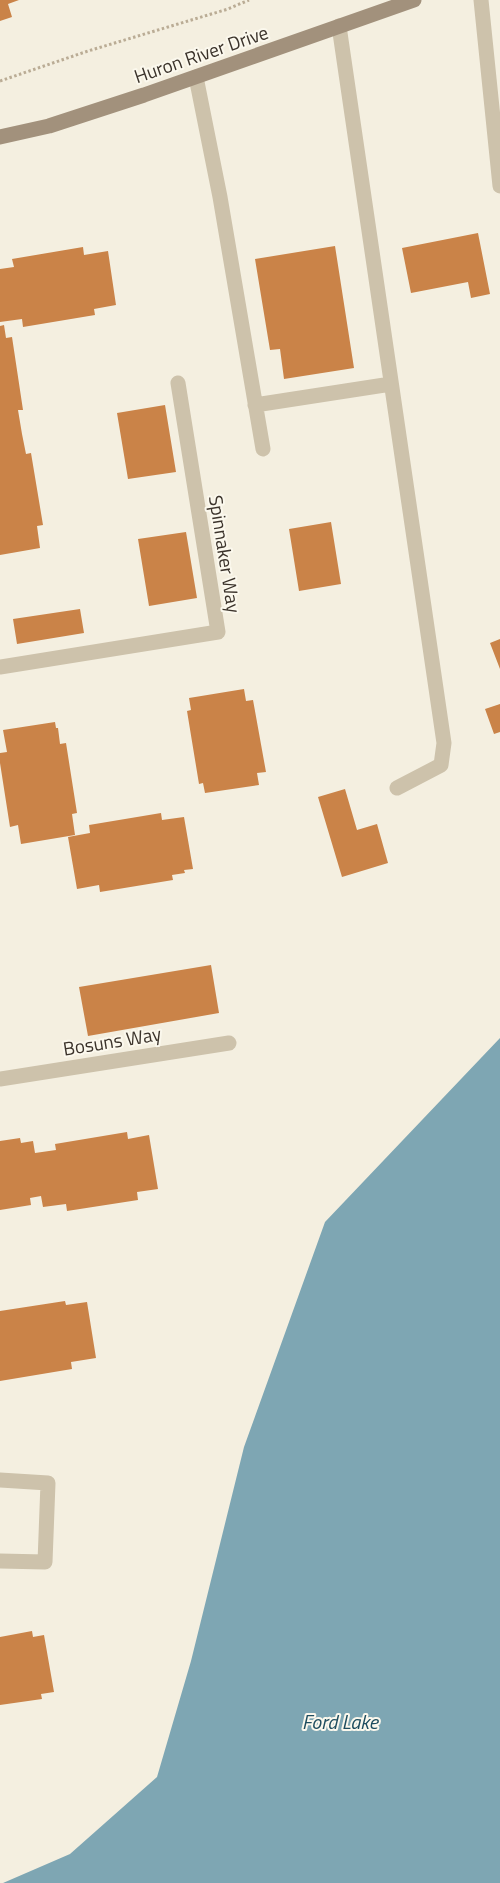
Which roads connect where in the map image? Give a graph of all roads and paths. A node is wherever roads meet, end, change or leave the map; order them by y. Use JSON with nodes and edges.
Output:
{"nodes":[{"id":1,"x":249,"y":0,"type":"edge"},
{"id":2,"x":414,"y":0,"type":"edge"},
{"id":3,"x":481,"y":0,"type":"edge"},
{"id":4,"x":391,"y":4,"type":"edge"},
{"id":5,"x":339,"y":26,"type":"junction"},
{"id":6,"x":196,"y":77,"type":"junction"},
{"id":7,"x":0,"y":81,"type":"edge"},
{"id":8,"x":0,"y":137,"type":"edge"},
{"id":9,"x":500,"y":186,"type":"edge"},
{"id":10,"x":178,"y":383,"type":"dead end"},
{"id":11,"x":391,"y":384,"type":"junction"},
{"id":12,"x":255,"y":405,"type":"junction"},
{"id":13,"x":263,"y":449,"type":"dead end"},
{"id":14,"x":0,"y":667,"type":"edge"},
{"id":15,"x":397,"y":788,"type":"dead end"},
{"id":16,"x":229,"y":1043,"type":"dead end"},
{"id":17,"x":0,"y":1079,"type":"edge"},
{"id":18,"x":0,"y":1480,"type":"edge"},
{"id":19,"x":0,"y":1561,"type":"edge"}],
"edges":[{"from":1,"to":7,"type":"path"},
{"from":2,"to":4,"type":"main road","name":"Huron River Drive"},
{"from":3,"to":9,"type":"street"},
{"from":4,"to":5,"type":"main road","name":"Huron River Drive"},
{"from":5,"to":6,"type":"main road","name":"Huron River Drive"},
{"from":5,"to":11,"type":"street"},
{"from":6,"to":8,"type":"main road","name":"Huron River Drive"},
{"from":6,"to":12,"type":"street"},
{"from":10,"to":14,"type":"street","name":"Spinnaker Way"},
{"from":11,"to":12,"type":"street"},
{"from":11,"to":15,"type":"street"},
{"from":12,"to":13,"type":"street"},
{"from":16,"to":17,"type":"street","name":"Bosuns Way"},
{"from":18,"to":19,"type":"street"}]}
